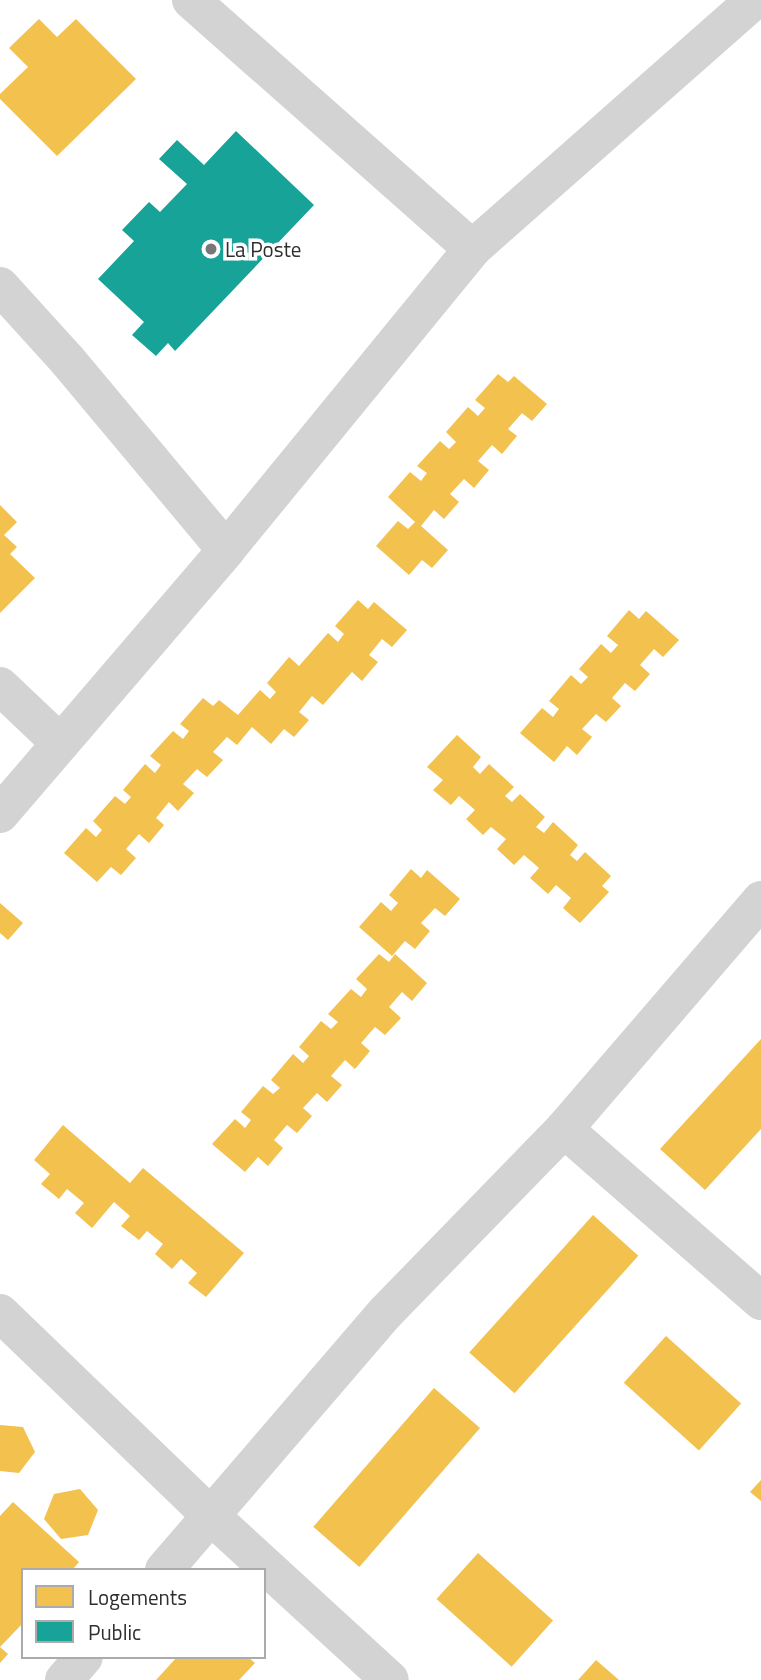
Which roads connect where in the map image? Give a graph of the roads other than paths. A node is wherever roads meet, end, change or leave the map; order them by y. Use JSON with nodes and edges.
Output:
{"nodes":[{"id":1,"x":191,"y":0,"type":"edge"},
{"id":2,"x":754,"y":0,"type":"edge"},
{"id":3,"x":472,"y":249,"type":"junction"},
{"id":4,"x":0,"y":286,"type":"edge"},
{"id":5,"x":226,"y":550,"type":"junction"},
{"id":6,"x":0,"y":686,"type":"edge"},
{"id":7,"x":60,"y":743,"type":"junction"},
{"id":8,"x":0,"y":814,"type":"edge"},
{"id":9,"x":761,"y":900,"type":"edge"},
{"id":10,"x":564,"y":1129,"type":"junction"},
{"id":11,"x":761,"y":1301,"type":"edge"},
{"id":12,"x":0,"y":1312,"type":"edge"},
{"id":13,"x":212,"y":1517,"type":"junction"},
{"id":14,"x":166,"y":1568,"type":"edge"},
{"id":15,"x":82,"y":1659,"type":"edge"},
{"id":16,"x":64,"y":1680,"type":"edge"},
{"id":17,"x":390,"y":1680,"type":"edge"}],
"edges":[{"from":1,"to":3,"type":"street"},
{"from":2,"to":3,"type":"street"},
{"from":3,"to":5,"type":"street"},
{"from":4,"to":5,"type":"street"},
{"from":5,"to":7,"type":"street"},
{"from":6,"to":7,"type":"street"},
{"from":7,"to":8,"type":"street"},
{"from":9,"to":10,"type":"street"},
{"from":10,"to":11,"type":"street"},
{"from":10,"to":13,"type":"street"},
{"from":12,"to":13,"type":"street"},
{"from":13,"to":14,"type":"street"},
{"from":13,"to":17,"type":"street"},
{"from":15,"to":16,"type":"street"}]}
